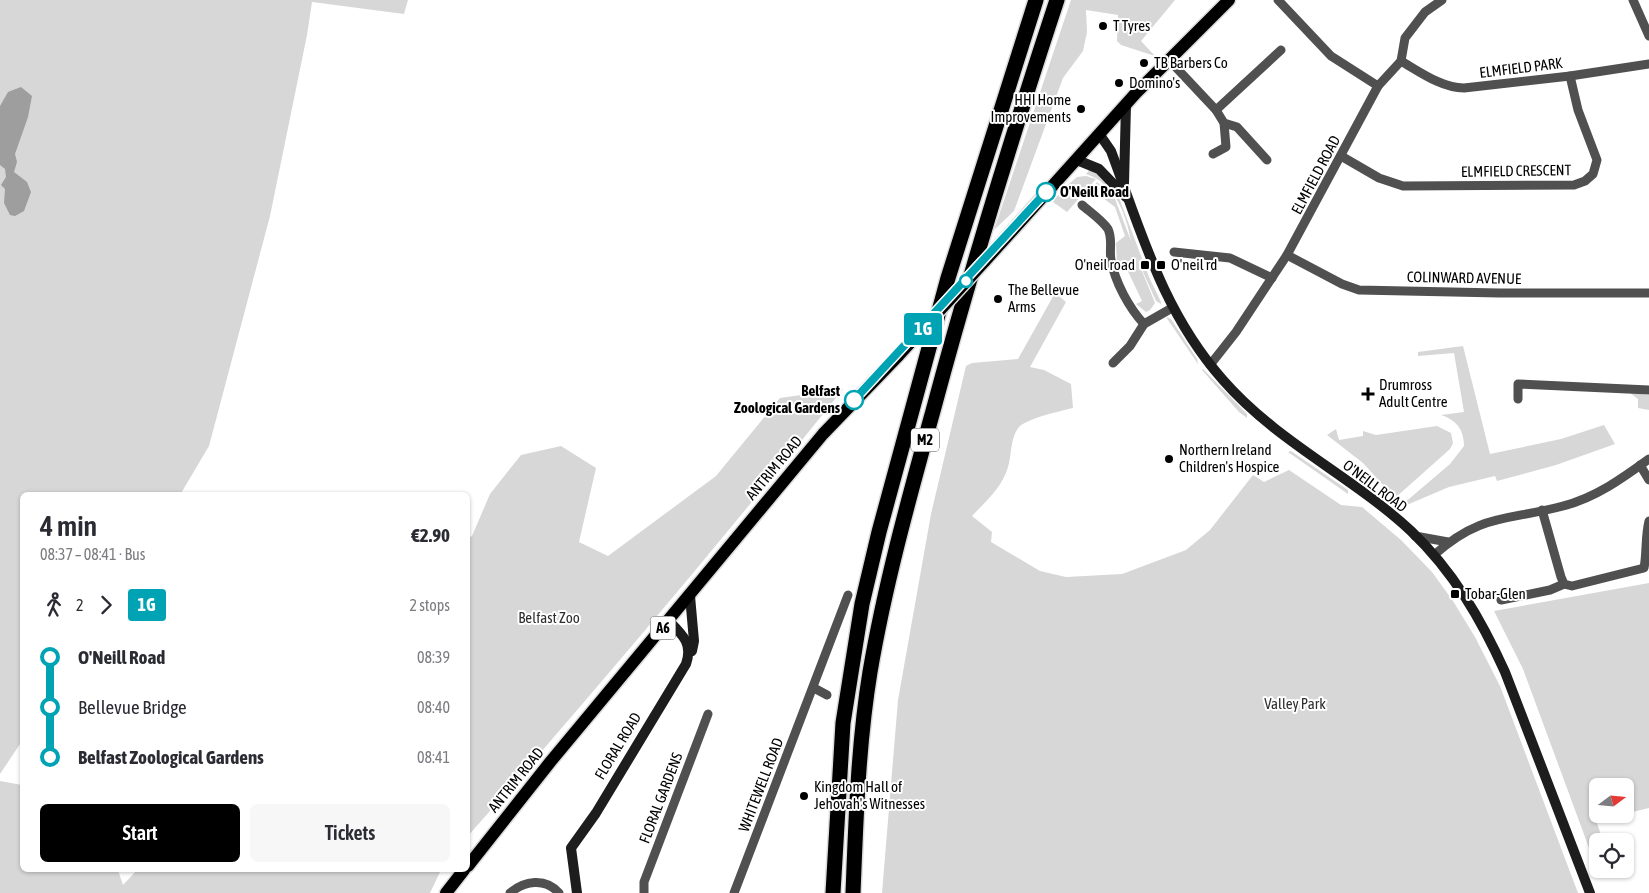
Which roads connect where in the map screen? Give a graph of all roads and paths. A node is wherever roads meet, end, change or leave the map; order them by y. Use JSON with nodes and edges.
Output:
{"nodes":[{"id":1,"x":1036,"y":0,"type":"edge"},
{"id":2,"x":1057,"y":0,"type":"edge"},
{"id":3,"x":1230,"y":0,"type":"edge"},
{"id":4,"x":1278,"y":0,"type":"edge"},
{"id":5,"x":1442,"y":0,"type":"edge"},
{"id":6,"x":1633,"y":0,"type":"edge"},
{"id":7,"x":1649,"y":36,"type":"edge"},
{"id":8,"x":1281,"y":50,"type":"dead end"},
{"id":9,"x":1169,"y":60,"type":"junction"},
{"id":10,"x":1401,"y":61,"type":"junction"},
{"id":11,"x":1649,"y":64,"type":"edge"},
{"id":12,"x":1570,"y":76,"type":"junction"},
{"id":13,"x":1378,"y":86,"type":"junction"},
{"id":14,"x":1126,"y":104,"type":"junction"},
{"id":15,"x":1216,"y":110,"type":"junction"},
{"id":16,"x":1224,"y":123,"type":"junction"},
{"id":17,"x":1100,"y":135,"type":"junction"},
{"id":18,"x":1213,"y":154,"type":"dead end"},
{"id":19,"x":1341,"y":156,"type":"junction"},
{"id":20,"x":1076,"y":160,"type":"junction"},
{"id":21,"x":1267,"y":160,"type":"dead end"},
{"id":22,"x":1124,"y":186,"type":"junction"},
{"id":23,"x":1130,"y":202,"type":"junction"},
{"id":24,"x":1082,"y":205,"type":"dead end"},
{"id":25,"x":1174,"y":252,"type":"dead end"},
{"id":26,"x":1287,"y":255,"type":"junction"},
{"id":27,"x":1272,"y":278,"type":"junction"},
{"id":28,"x":1649,"y":293,"type":"edge"},
{"id":29,"x":1172,"y":308,"type":"junction"},
{"id":30,"x":1144,"y":324,"type":"junction"},
{"id":31,"x":1113,"y":363,"type":"dead end"},
{"id":32,"x":1210,"y":365,"type":"junction"},
{"id":33,"x":1649,"y":390,"type":"edge"},
{"id":34,"x":1518,"y":400,"type":"dead end"},
{"id":35,"x":1649,"y":458,"type":"edge"},
{"id":36,"x":1640,"y":465,"type":"junction"},
{"id":37,"x":1649,"y":480,"type":"edge"},
{"id":38,"x":1542,"y":510,"type":"junction"},
{"id":39,"x":1649,"y":521,"type":"edge"},
{"id":40,"x":1415,"y":536,"type":"junction"},
{"id":41,"x":1448,"y":542,"type":"junction"},
{"id":42,"x":1434,"y":555,"type":"junction"},
{"id":43,"x":1564,"y":584,"type":"junction"},
{"id":44,"x":848,"y":595,"type":"dead end"},
{"id":45,"x":690,"y":596,"type":"junction"},
{"id":46,"x":1501,"y":600,"type":"dead end"},
{"id":47,"x":669,"y":621,"type":"junction"},
{"id":48,"x":690,"y":654,"type":"junction"},
{"id":49,"x":814,"y":688,"type":"junction"},
{"id":50,"x":827,"y":695,"type":"dead end"},
{"id":51,"x":708,"y":714,"type":"dead end"},
{"id":52,"x":470,"y":864,"type":"edge"},
{"id":53,"x":462,"y":872,"type":"edge"},
{"id":54,"x":446,"y":893,"type":"edge"},
{"id":55,"x":510,"y":893,"type":"edge"},
{"id":56,"x":559,"y":893,"type":"edge"},
{"id":57,"x":577,"y":893,"type":"edge"},
{"id":58,"x":644,"y":893,"type":"edge"},
{"id":59,"x":734,"y":893,"type":"edge"},
{"id":60,"x":833,"y":893,"type":"edge"},
{"id":61,"x":852,"y":893,"type":"edge"},
{"id":62,"x":1590,"y":893,"type":"edge"}],
"edges":[{"from":1,"to":60,"type":"highway","number":"M2"},
{"from":2,"to":61,"type":"highway","number":"M2"},
{"from":3,"to":9,"type":"main road","name":"ANTRIM ROAD","number":"A6"},
{"from":4,"to":13,"type":"street"},
{"from":5,"to":10,"type":"street"},
{"from":6,"to":7,"type":"street"},
{"from":8,"to":15,"type":"street"},
{"from":9,"to":14,"type":"main road","name":"ANTRIM ROAD","number":"A6"},
{"from":9,"to":15,"type":"street"},
{"from":10,"to":12,"type":"street","name":"ELMFIELD PARK"},
{"from":10,"to":13,"type":"street","name":"ELMFIELD ROAD"},
{"from":11,"to":12,"type":"street","name":"ELMFIELD PARK"},
{"from":12,"to":19,"type":"street","name":"ELMFIELD CRESCENT"},
{"from":13,"to":19,"type":"street","name":"ELMFIELD ROAD"},
{"from":14,"to":17,"type":"main road","name":"ANTRIM ROAD","number":"A6"},
{"from":14,"to":22,"type":"main road"},
{"from":15,"to":16,"type":"street"},
{"from":16,"to":18,"type":"street"},
{"from":16,"to":21,"type":"street"},
{"from":17,"to":20,"type":"main road","name":"ANTRIM ROAD","number":"A6"},
{"from":17,"to":22,"type":"main road","name":"O'NEILL ROAD"},
{"from":19,"to":26,"type":"street","name":"ELMFIELD ROAD"},
{"from":20,"to":23,"type":"main road"},
{"from":20,"to":45,"type":"main road","name":"ANTRIM ROAD","number":"A6","bridge":true},
{"from":22,"to":23,"type":"main road","name":"O'NEILL ROAD"},
{"from":23,"to":29,"type":"main road","name":"O'NEILL ROAD"},
{"from":24,"to":30,"type":"street"},
{"from":25,"to":27,"type":"street"},
{"from":26,"to":27,"type":"street","name":"ELMFIELD ROAD"},
{"from":26,"to":28,"type":"street","name":"COLINWARD AVENUE"},
{"from":27,"to":32,"type":"street","name":"ELMFIELD ROAD"},
{"from":29,"to":30,"type":"street"},
{"from":29,"to":32,"type":"main road","name":"O'NEILL ROAD"},
{"from":30,"to":31,"type":"street"},
{"from":32,"to":40,"type":"main road","name":"O'NEILL ROAD"},
{"from":33,"to":34,"type":"street"},
{"from":35,"to":36,"type":"street"},
{"from":36,"to":37,"type":"street"},
{"from":36,"to":38,"type":"street"},
{"from":38,"to":41,"type":"street"},
{"from":38,"to":43,"type":"street"},
{"from":39,"to":43,"type":"street"},
{"from":40,"to":41,"type":"street"},
{"from":40,"to":42,"type":"main road","name":"O'NEILL ROAD"},
{"from":41,"to":42,"type":"street"},
{"from":42,"to":62,"type":"main road","name":"O'NEILL ROAD"},
{"from":43,"to":46,"type":"street"},
{"from":44,"to":49,"type":"street","name":"WHITEWELL ROAD"},
{"from":45,"to":47,"type":"main road","name":"ANTRIM ROAD","number":"A6"},
{"from":45,"to":48,"type":"main road"},
{"from":47,"to":48,"type":"main road"},
{"from":47,"to":52,"type":"main road","name":"ANTRIM ROAD","number":"A6"},
{"from":48,"to":57,"type":"main road","name":"FLORAL ROAD"},
{"from":49,"to":50,"type":"street"},
{"from":49,"to":59,"type":"street","name":"WHITEWELL ROAD"},
{"from":51,"to":58,"type":"street","name":"FLORAL GARDENS"},
{"from":53,"to":54,"type":"main road"},
{"from":55,"to":56,"type":"street"}]}
